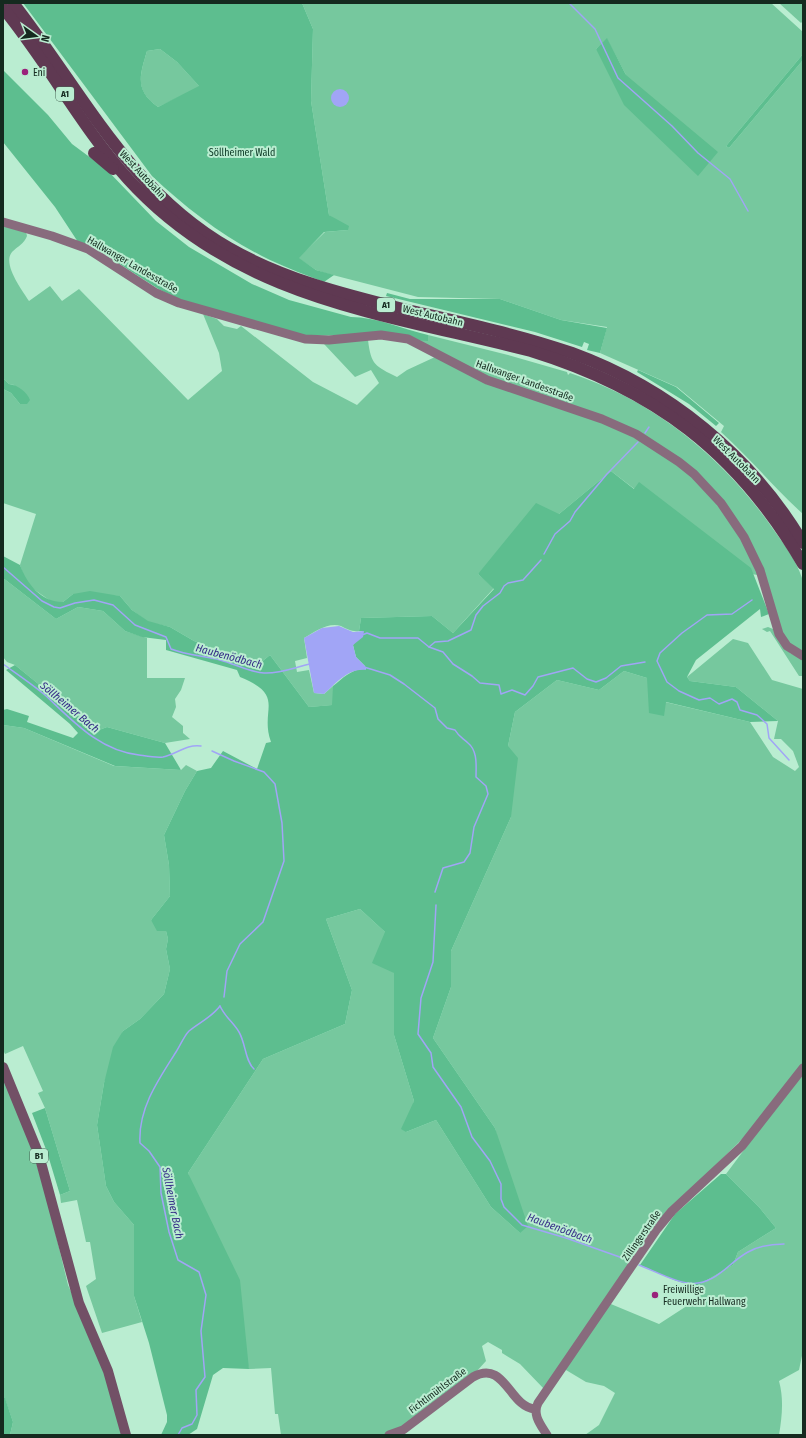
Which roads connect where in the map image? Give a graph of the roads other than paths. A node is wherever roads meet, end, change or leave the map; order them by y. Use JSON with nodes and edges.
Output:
{"nodes":[{"id":1,"x":13,"y":3,"type":"edge"},
{"id":2,"x":3,"y":8,"type":"edge"},
{"id":3,"x":94,"y":153,"type":"dead end"},
{"id":4,"x":128,"y":178,"type":"junction"},
{"id":5,"x":3,"y":222,"type":"edge"},
{"id":6,"x":803,"y":543,"type":"edge"},
{"id":7,"x":803,"y":564,"type":"edge"},
{"id":8,"x":803,"y":656,"type":"edge"},
{"id":9,"x":3,"y":1067,"type":"edge"},
{"id":10,"x":803,"y":1068,"type":"edge"},
{"id":11,"x":535,"y":1409,"type":"junction"},
{"id":12,"x":125,"y":1433,"type":"edge"},
{"id":13,"x":389,"y":1435,"type":"edge"},
{"id":14,"x":547,"y":1435,"type":"edge"}],
"edges":[{"from":1,"to":6,"type":"highway","name":"West Autobahn","number":"A1"},
{"from":2,"to":4,"type":"highway","name":"West Autobahn","number":"A1"},
{"from":3,"to":4,"type":"highway"},
{"from":4,"to":7,"type":"highway","name":"West Autobahn","number":"A1"},
{"from":5,"to":8,"type":"street","name":"Hallwanger Landesstraße"},
{"from":9,"to":12,"type":"main road","number":"B1"},
{"from":10,"to":11,"type":"street","name":"Zillingerstraße"},
{"from":11,"to":13,"type":"street","name":"Fichtlmühlstraße"},
{"from":11,"to":14,"type":"street"}]}
